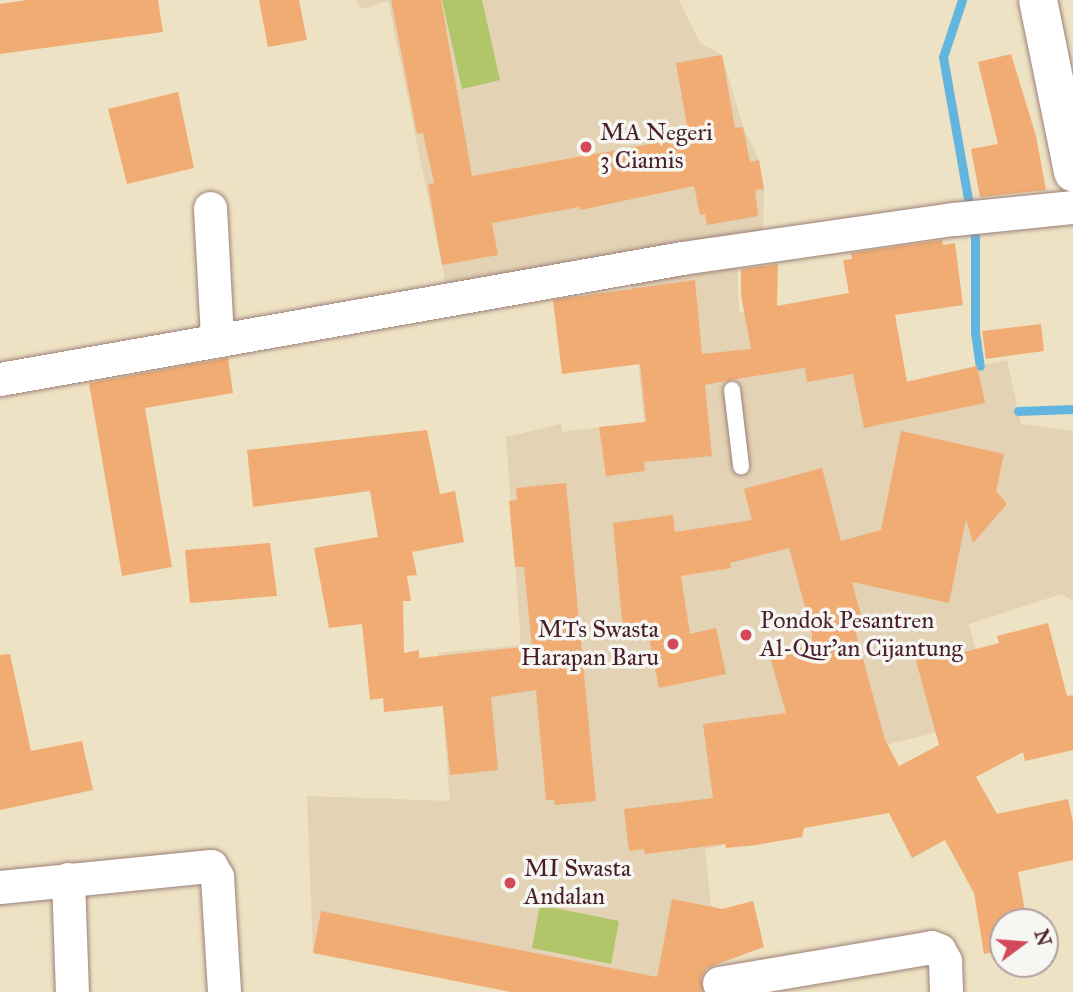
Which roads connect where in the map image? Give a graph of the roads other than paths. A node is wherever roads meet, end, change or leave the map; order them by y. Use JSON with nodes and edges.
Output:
{"nodes":[{"id":1,"x":1038,"y":0,"type":"edge"},
{"id":2,"x":1073,"y":172,"type":"edge"},
{"id":3,"x":1073,"y":207,"type":"edge"},
{"id":4,"x":210,"y":208,"type":"dead end"},
{"id":5,"x":217,"y":339,"type":"junction"},
{"id":6,"x":0,"y":379,"type":"edge"},
{"id":7,"x":732,"y":390,"type":"dead end"},
{"id":8,"x":741,"y":466,"type":"dead end"},
{"id":9,"x":68,"y":879,"type":"junction"},
{"id":10,"x":0,"y":887,"type":"edge"},
{"id":11,"x":807,"y":980,"type":"edge"},
{"id":12,"x":719,"y":983,"type":"dead end"},
{"id":13,"x":72,"y":992,"type":"edge"},
{"id":14,"x":224,"y":992,"type":"edge"},
{"id":15,"x":946,"y":992,"type":"edge"}],
"edges":[{"from":1,"to":2,"type":"highway"},
{"from":3,"to":5,"type":"street"},
{"from":4,"to":5,"type":"street"},
{"from":5,"to":6,"type":"street"},
{"from":7,"to":8,"type":"lane"},
{"from":9,"to":10,"type":"street"},
{"from":9,"to":13,"type":"street"},
{"from":9,"to":14,"type":"street"},
{"from":11,"to":12,"type":"street"},
{"from":11,"to":15,"type":"street"}]}
